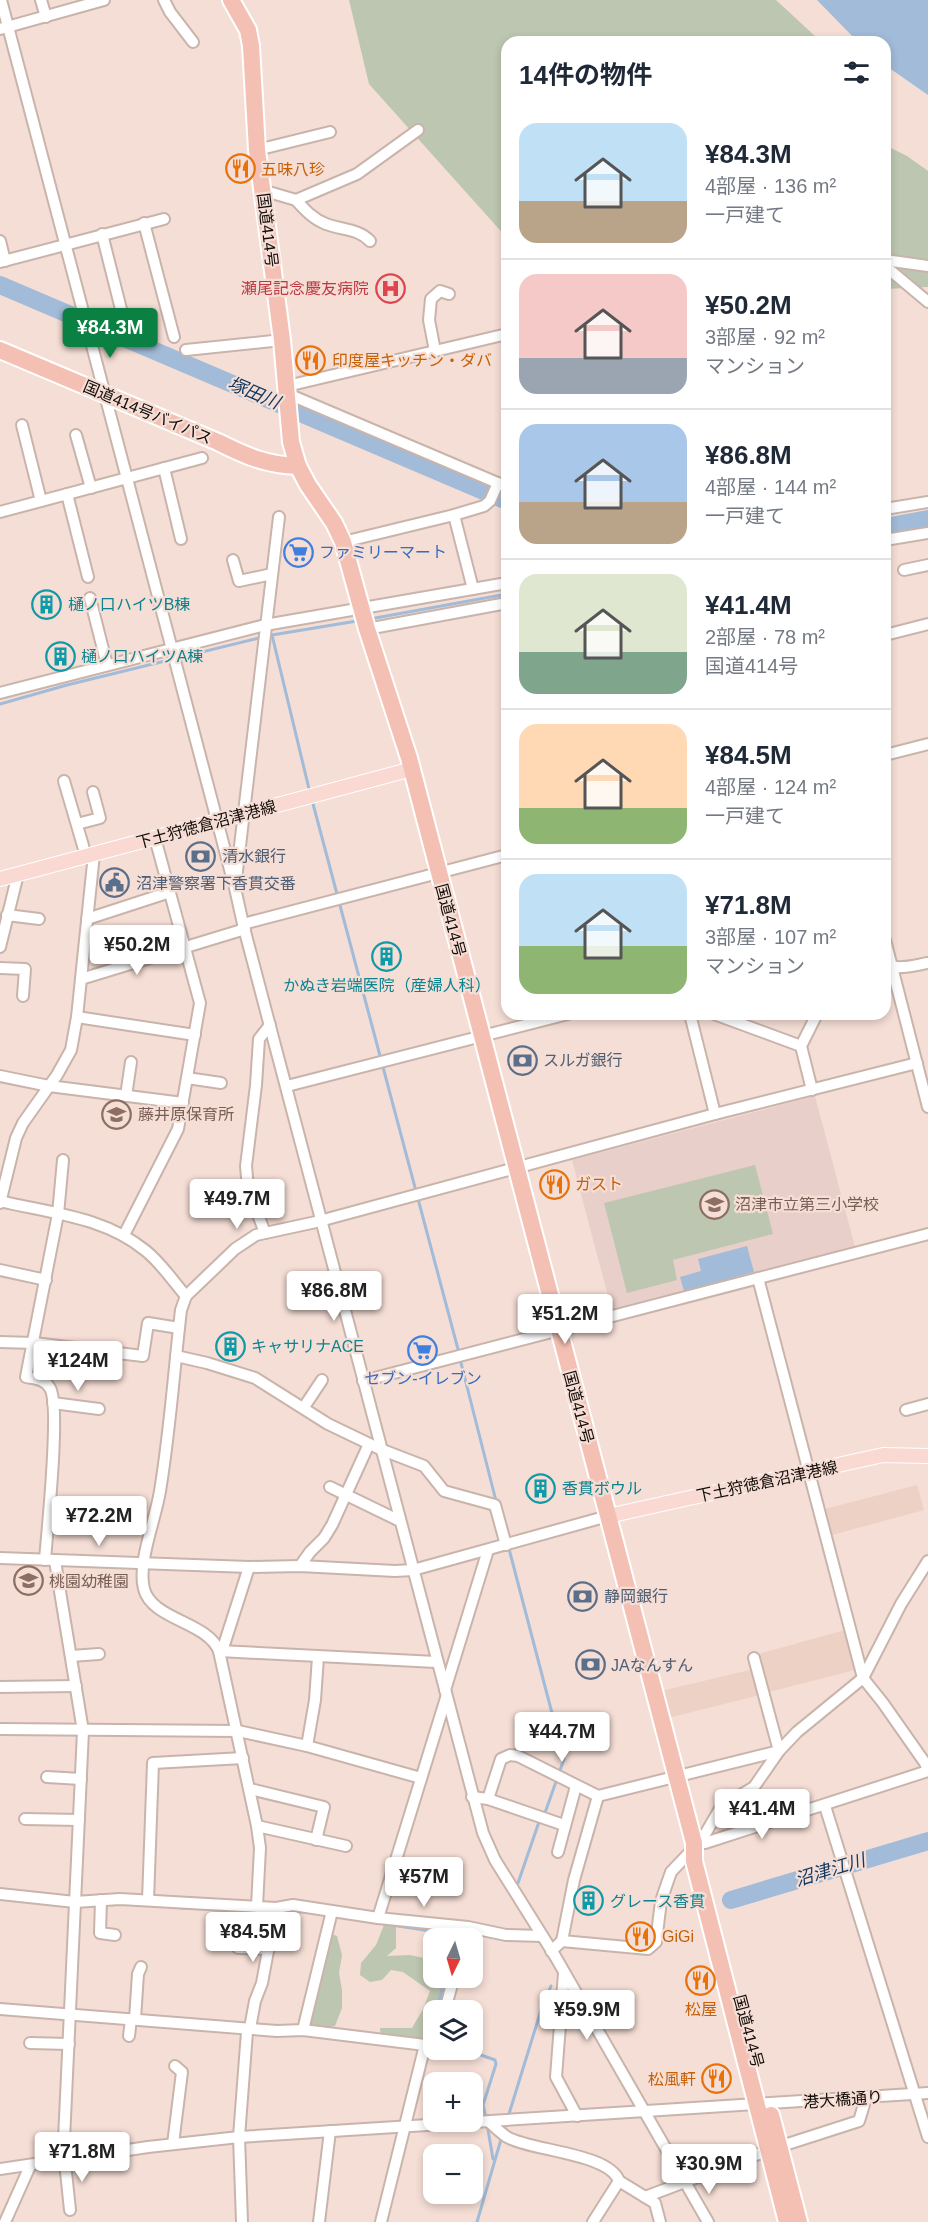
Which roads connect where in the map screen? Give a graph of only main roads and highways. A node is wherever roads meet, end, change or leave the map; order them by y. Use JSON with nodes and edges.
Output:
{"nodes":[{"id":1,"x":231,"y":0,"type":"edge"},
{"id":2,"x":0,"y":350,"type":"edge"},
{"id":3,"x":298,"y":466,"type":"junction"},
{"id":4,"x":412,"y":769,"type":"junction"},
{"id":5,"x":0,"y":879,"type":"edge"},
{"id":6,"x":928,"y":1456,"type":"edge"},
{"id":7,"x":608,"y":1516,"type":"junction"},
{"id":8,"x":774,"y":2148,"type":"junction"},
{"id":9,"x":787,"y":2222,"type":"edge"},
{"id":10,"x":799,"y":2222,"type":"edge"}],
"edges":[{"from":1,"to":3,"type":"highway","name":"国道414号"},
{"from":2,"to":3,"type":"highway","name":"国道414号バイパス"},
{"from":3,"to":4,"type":"highway","name":"国道414号"},
{"from":4,"to":5,"type":"main road","name":"下土狩徳倉沼津港線"},
{"from":4,"to":7,"type":"highway","name":"国道414号"},
{"from":6,"to":7,"type":"main road","name":"下土狩徳倉沼津港線"},
{"from":7,"to":8,"type":"highway","name":"国道414号"},
{"from":8,"to":9,"type":"highway","name":"国道414号"},
{"from":8,"to":10,"type":"highway","name":"国道414号"}]}
